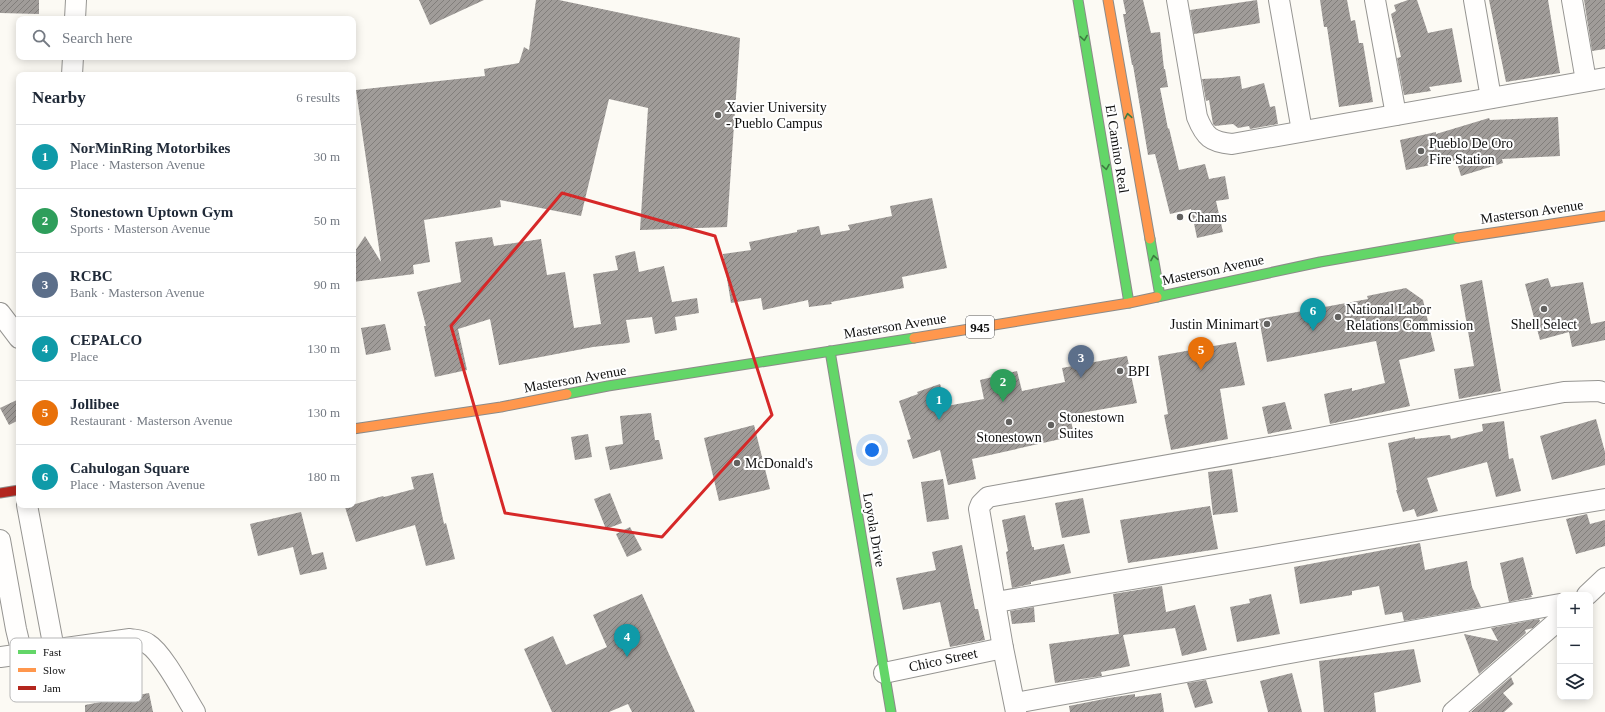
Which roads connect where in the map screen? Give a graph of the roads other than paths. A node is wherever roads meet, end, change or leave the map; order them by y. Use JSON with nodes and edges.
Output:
{"nodes":[{"id":1,"x":76,"y":0,"type":"edge"},
{"id":2,"x":1078,"y":0,"type":"edge"},
{"id":3,"x":1108,"y":0,"type":"edge"},
{"id":4,"x":1177,"y":0,"type":"edge"},
{"id":5,"x":1279,"y":0,"type":"edge"},
{"id":6,"x":1375,"y":0,"type":"edge"},
{"id":7,"x":1474,"y":0,"type":"edge"},
{"id":8,"x":1572,"y":0,"type":"edge"},
{"id":9,"x":75,"y":16,"type":"edge"},
{"id":10,"x":73,"y":60,"type":"edge"},
{"id":11,"x":72,"y":72,"type":"edge"},
{"id":12,"x":1595,"y":79,"type":"edge"},
{"id":13,"x":1491,"y":98,"type":"junction"},
{"id":14,"x":1396,"y":115,"type":"junction"},
{"id":15,"x":1302,"y":132,"type":"junction"},
{"id":16,"x":1605,"y":216,"type":"edge"},
{"id":17,"x":1160,"y":296,"type":"junction"},
{"id":18,"x":1129,"y":303,"type":"junction"},
{"id":19,"x":0,"y":313,"type":"edge"},
{"id":20,"x":16,"y":334,"type":"edge"},
{"id":21,"x":830,"y":352,"type":"junction"},
{"id":22,"x":1605,"y":393,"type":"edge"},
{"id":23,"x":356,"y":429,"type":"edge"},
{"id":24,"x":16,"y":490,"type":"edge"},
{"id":25,"x":0,"y":493,"type":"edge"},
{"id":26,"x":1605,"y":499,"type":"edge"},
{"id":27,"x":28,"y":508,"type":"edge"},
{"id":28,"x":0,"y":540,"type":"edge"},
{"id":29,"x":1605,"y":578,"type":"edge"},
{"id":30,"x":1590,"y":592,"type":"edge"},
{"id":31,"x":996,"y":602,"type":"junction"},
{"id":32,"x":1557,"y":605,"type":"edge"},
{"id":33,"x":1557,"y":621,"type":"edge"},
{"id":34,"x":18,"y":638,"type":"edge"},
{"id":35,"x":52,"y":638,"type":"edge"},
{"id":36,"x":142,"y":642,"type":"edge"},
{"id":37,"x":1003,"y":648,"type":"junction"},
{"id":38,"x":10,"y":656,"type":"edge"},
{"id":39,"x":0,"y":657,"type":"edge"},
{"id":40,"x":884,"y":673,"type":"junction"},
{"id":41,"x":1016,"y":707,"type":"edge"},
{"id":42,"x":194,"y":712,"type":"edge"},
{"id":43,"x":891,"y":712,"type":"edge"},
{"id":44,"x":1453,"y":712,"type":"edge"}],
"edges":[{"from":1,"to":9,"type":"street"},
{"from":2,"to":18,"type":"main road","name":"El Camino Real","one_way":true},
{"from":17,"to":3,"type":"main road","name":"El Camino Real","one_way":true},
{"from":4,"to":15,"type":"street"},
{"from":5,"to":15,"type":"street"},
{"from":6,"to":14,"type":"street"},
{"from":7,"to":13,"type":"street"},
{"from":8,"to":12,"type":"street"},
{"from":10,"to":11,"type":"street"},
{"from":12,"to":13,"type":"street"},
{"from":13,"to":14,"type":"street"},
{"from":14,"to":15,"type":"street"},
{"from":16,"to":17,"type":"main road","name":"Masterson Avenue","number":"945"},
{"from":17,"to":18,"type":"main road","name":"Masterson Avenue","number":"945"},
{"from":18,"to":21,"type":"main road","name":"Masterson Avenue","number":"945"},
{"from":19,"to":20,"type":"street"},
{"from":21,"to":23,"type":"main road","name":"Masterson Avenue","number":"945"},
{"from":21,"to":40,"type":"main road","name":"Loyola Drive"},
{"from":22,"to":31,"type":"street"},
{"from":24,"to":25,"type":"main road"},
{"from":26,"to":31,"type":"street"},
{"from":27,"to":35,"type":"street"},
{"from":28,"to":34,"type":"street"},
{"from":29,"to":30,"type":"street"},
{"from":31,"to":37,"type":"street"},
{"from":32,"to":41,"type":"street"},
{"from":33,"to":44,"type":"street"},
{"from":36,"to":42,"type":"street"},
{"from":37,"to":40,"type":"street","name":"Chico Street"},
{"from":37,"to":41,"type":"street"},
{"from":38,"to":39,"type":"street"},
{"from":40,"to":43,"type":"main road","name":"Loyola Drive"}]}
